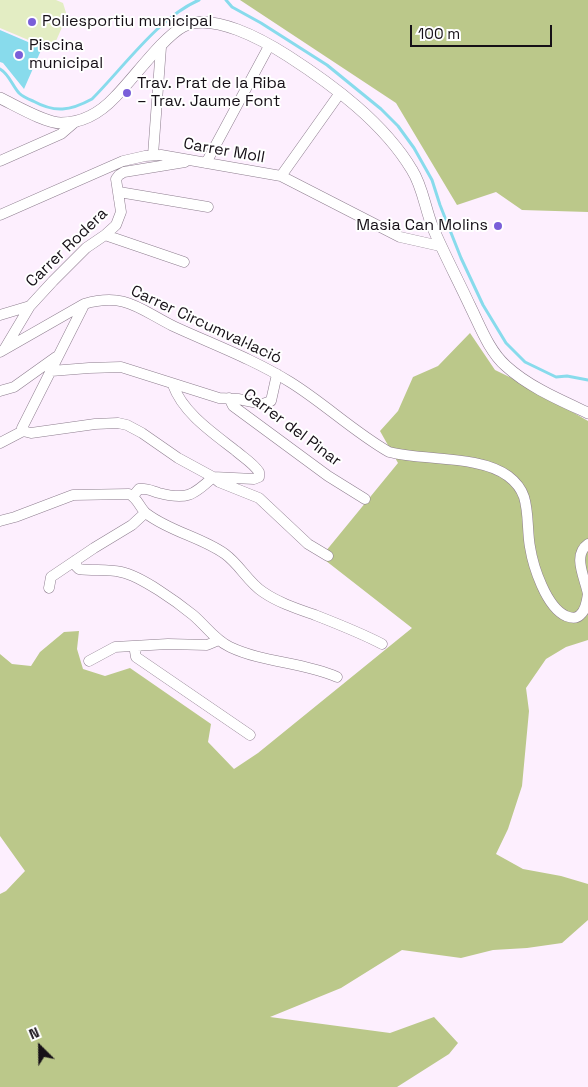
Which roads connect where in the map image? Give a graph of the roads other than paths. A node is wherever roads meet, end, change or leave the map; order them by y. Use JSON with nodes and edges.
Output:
{"nodes":[{"id":1,"x":269,"y":46,"type":"junction"},
{"id":2,"x":161,"y":47,"type":"junction"},
{"id":3,"x":340,"y":93,"type":"junction"},
{"id":4,"x":0,"y":98,"type":"edge"},
{"id":5,"x":75,"y":122,"type":"junction"},
{"id":6,"x":153,"y":155,"type":"junction"},
{"id":7,"x":0,"y":161,"type":"edge"},
{"id":8,"x":192,"y":161,"type":"junction"},
{"id":9,"x":206,"y":163,"type":"junction"},
{"id":10,"x":281,"y":176,"type":"junction"},
{"id":11,"x":119,"y":192,"type":"junction"},
{"id":12,"x":208,"y":207,"type":"dead end"},
{"id":13,"x":0,"y":215,"type":"edge"},
{"id":14,"x":105,"y":236,"type":"junction"},
{"id":15,"x":440,"y":246,"type":"junction"},
{"id":16,"x":184,"y":262,"type":"dead end"},
{"id":17,"x":84,"y":304,"type":"junction"},
{"id":18,"x":30,"y":306,"type":"junction"},
{"id":19,"x":0,"y":315,"type":"edge"},
{"id":20,"x":66,"y":316,"type":"junction"},
{"id":21,"x":73,"y":328,"type":"junction"},
{"id":22,"x":2,"y":350,"type":"edge"},
{"id":23,"x":59,"y":356,"type":"junction"},
{"id":24,"x":51,"y":371,"type":"junction"},
{"id":25,"x":277,"y":374,"type":"junction"},
{"id":26,"x":173,"y":384,"type":"junction"},
{"id":27,"x":0,"y":391,"type":"edge"},
{"id":28,"x":230,"y":398,"type":"junction"},
{"id":29,"x":588,"y":413,"type":"edge"},
{"id":30,"x":23,"y":431,"type":"junction"},
{"id":31,"x":0,"y":442,"type":"edge"},
{"id":32,"x":213,"y":476,"type":"junction"},
{"id":33,"x":133,"y":496,"type":"junction"},
{"id":34,"x":365,"y":499,"type":"dead end"},
{"id":35,"x":145,"y":513,"type":"junction"},
{"id":36,"x":0,"y":521,"type":"edge"},
{"id":37,"x":588,"y":544,"type":"edge"},
{"id":38,"x":328,"y":556,"type":"dead end"},
{"id":39,"x":76,"y":560,"type":"junction"},
{"id":40,"x":49,"y":588,"type":"dead end"},
{"id":41,"x":588,"y":594,"type":"edge"},
{"id":42,"x":219,"y":640,"type":"junction"},
{"id":43,"x":382,"y":644,"type":"dead end"},
{"id":44,"x":138,"y":646,"type":"junction"},
{"id":45,"x":89,"y":661,"type":"dead end"},
{"id":46,"x":337,"y":677,"type":"dead end"},
{"id":47,"x":250,"y":735,"type":"dead end"}],
"edges":[{"from":1,"to":2,"type":"street"},
{"from":1,"to":3,"type":"street"},
{"from":1,"to":9,"type":"street"},
{"from":2,"to":5,"type":"street"},
{"from":2,"to":6,"type":"street"},
{"from":3,"to":10,"type":"street"},
{"from":3,"to":15,"type":"street"},
{"from":4,"to":5,"type":"street"},
{"from":5,"to":7,"type":"street"},
{"from":6,"to":8,"type":"street","name":"Carrer Moll"},
{"from":6,"to":13,"type":"street","name":"Carrer Moll"},
{"from":8,"to":9,"type":"street","name":"Carrer Moll"},
{"from":8,"to":11,"type":"street","name":"Carrer Rodera"},
{"from":9,"to":10,"type":"street","name":"Carrer Moll"},
{"from":10,"to":15,"type":"street","name":"Carrer Moll"},
{"from":11,"to":12,"type":"street"},
{"from":11,"to":14,"type":"street","name":"Carrer Rodera"},
{"from":14,"to":16,"type":"street"},
{"from":14,"to":18,"type":"street","name":"Carrer Rodera"},
{"from":15,"to":29,"type":"street"},
{"from":17,"to":20,"type":"street","name":"Carrer Circumval·lació"},
{"from":17,"to":21,"type":"street"},
{"from":17,"to":25,"type":"street","name":"Carrer Circumval·lació"},
{"from":18,"to":19,"type":"street"},
{"from":18,"to":22,"type":"street","name":"Carrer Rodera"},
{"from":20,"to":21,"type":"street"},
{"from":20,"to":22,"type":"street","name":"Carrer Circumval·lació"},
{"from":21,"to":23,"type":"street"},
{"from":23,"to":24,"type":"street"},
{"from":23,"to":27,"type":"street"},
{"from":24,"to":26,"type":"street","name":"Carrer del Pinar"},
{"from":24,"to":30,"type":"street"},
{"from":25,"to":28,"type":"street"},
{"from":25,"to":41,"type":"street","name":"Carrer Circumval·lació"},
{"from":26,"to":28,"type":"street","name":"Carrer del Pinar"},
{"from":26,"to":32,"type":"street"},
{"from":28,"to":34,"type":"street","name":"Carrer del Pinar"},
{"from":30,"to":31,"type":"street"},
{"from":30,"to":32,"type":"street"},
{"from":32,"to":33,"type":"street"},
{"from":32,"to":38,"type":"street"},
{"from":33,"to":35,"type":"street"},
{"from":33,"to":36,"type":"street"},
{"from":35,"to":39,"type":"street"},
{"from":35,"to":43,"type":"street"},
{"from":37,"to":41,"type":"street"},
{"from":39,"to":40,"type":"street"},
{"from":39,"to":42,"type":"street"},
{"from":42,"to":44,"type":"street"},
{"from":42,"to":46,"type":"street"},
{"from":44,"to":45,"type":"street"},
{"from":44,"to":47,"type":"street"}]}
